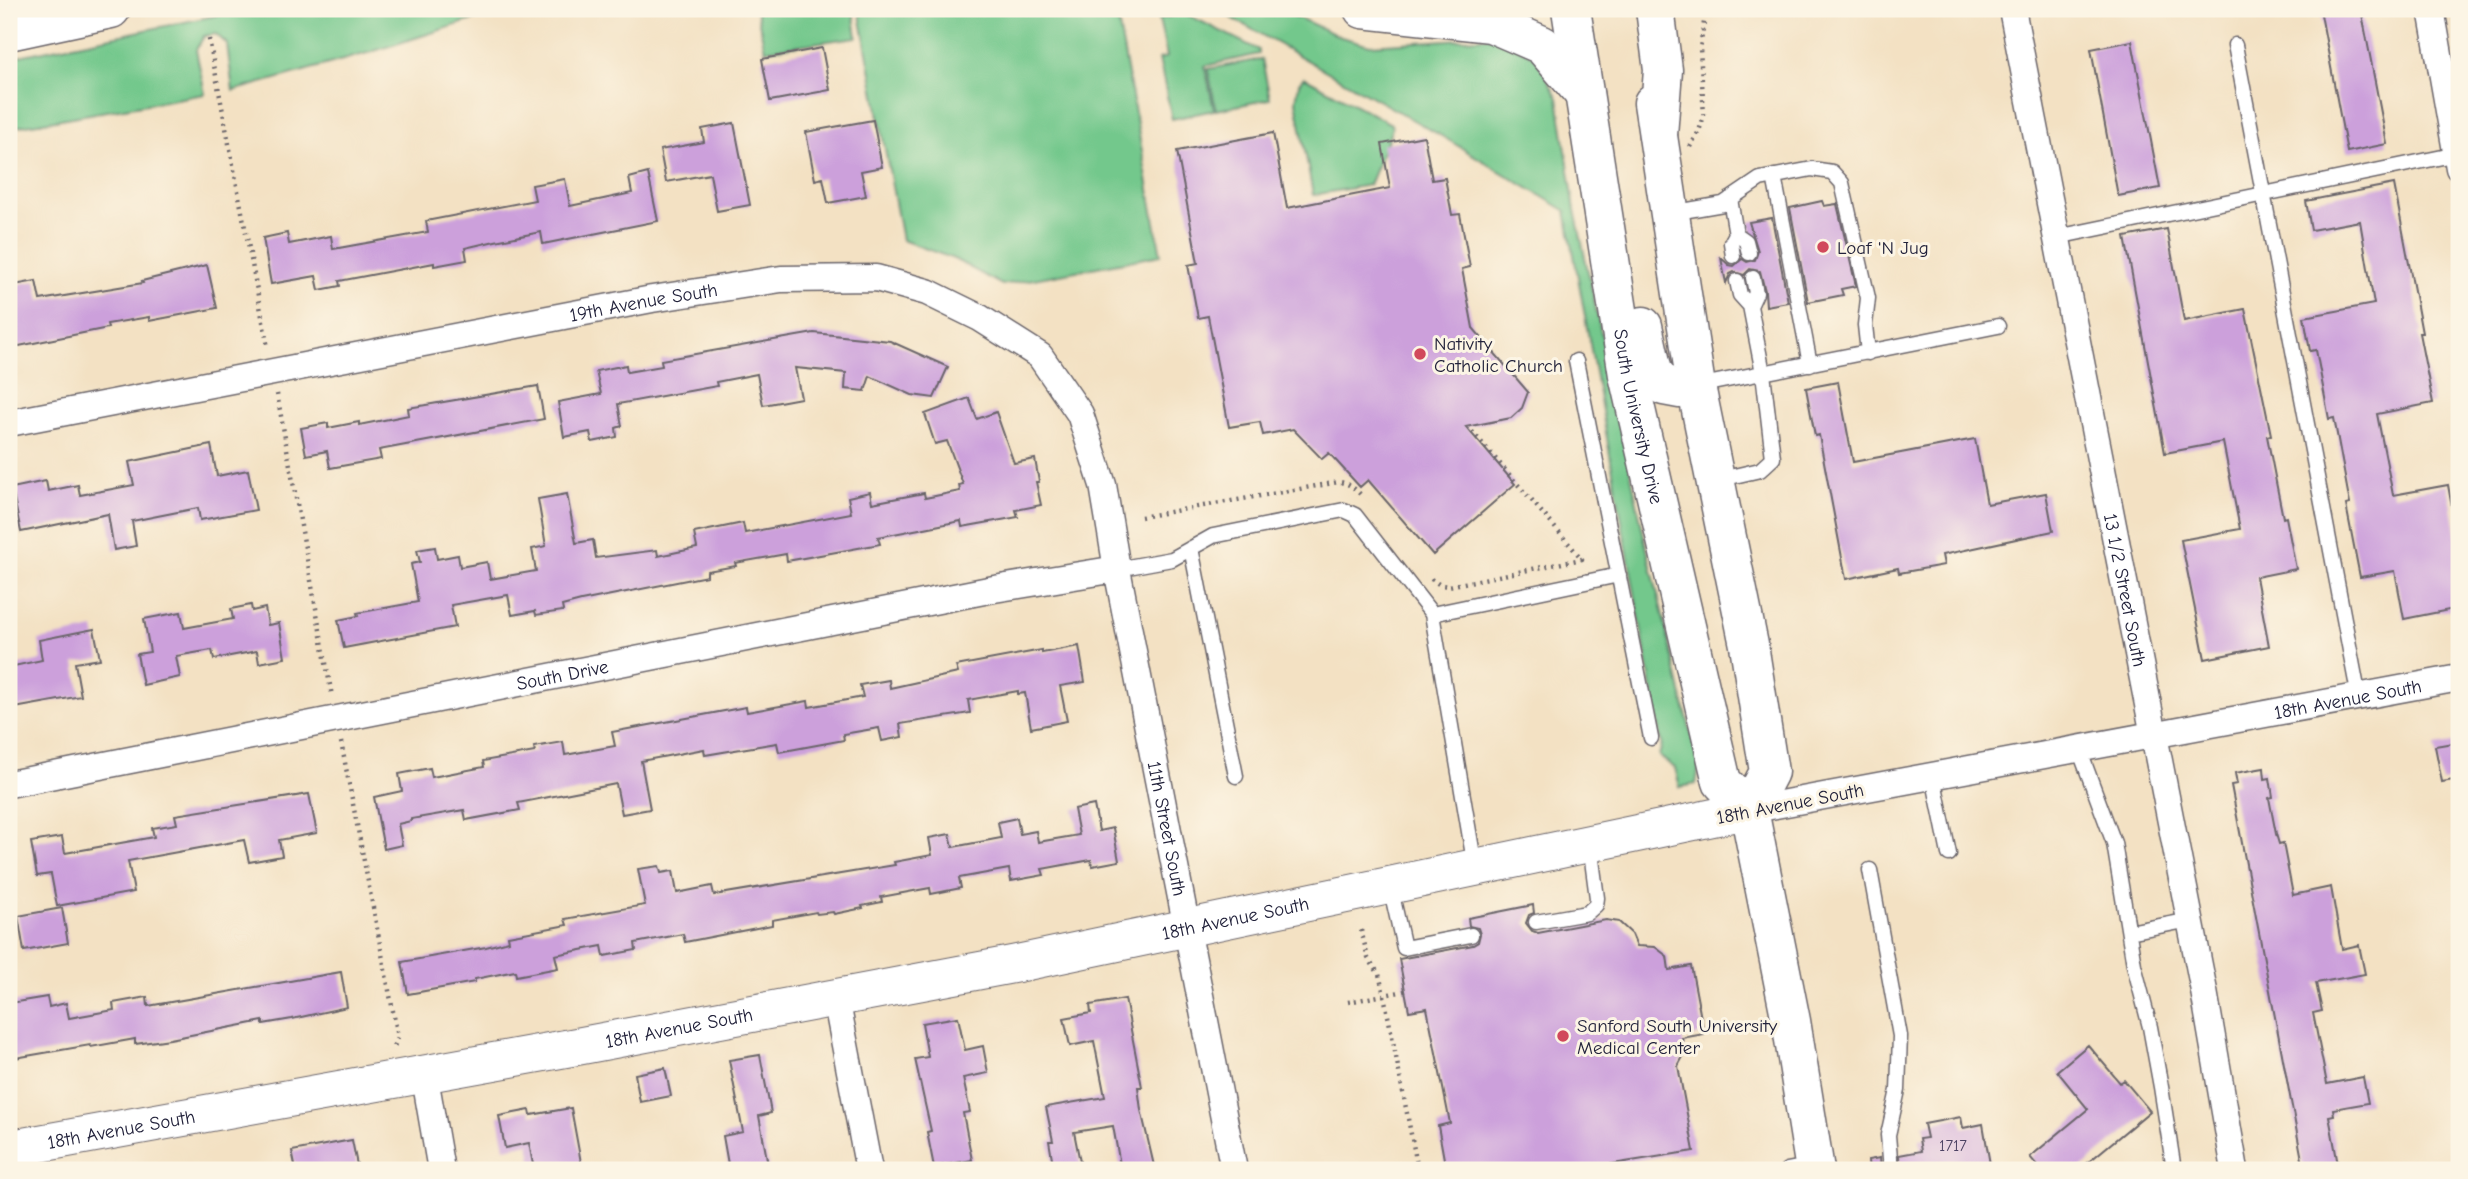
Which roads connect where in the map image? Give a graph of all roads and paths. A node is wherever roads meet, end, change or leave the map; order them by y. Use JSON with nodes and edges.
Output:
{"nodes":[{"id":1,"x":111,"y":9,"type":"edge"},
{"id":2,"x":1363,"y":9,"type":"edge"},
{"id":3,"x":1571,"y":9,"type":"edge"},
{"id":4,"x":1639,"y":9,"type":"edge"},
{"id":5,"x":1655,"y":9,"type":"edge"},
{"id":6,"x":2012,"y":9,"type":"edge"},
{"id":7,"x":2431,"y":9,"type":"edge"},
{"id":8,"x":1412,"y":11,"type":"edge"},
{"id":9,"x":9,"y":31,"type":"edge"},
{"id":10,"x":209,"y":39,"type":"dead end"},
{"id":11,"x":2235,"y":45,"type":"dead end"},
{"id":12,"x":1584,"y":94,"type":"junction"},
{"id":13,"x":1658,"y":135,"type":"junction"},
{"id":14,"x":2458,"y":161,"type":"edge"},
{"id":15,"x":1774,"y":176,"type":"junction"},
{"id":16,"x":2263,"y":193,"type":"junction"},
{"id":17,"x":1730,"y":199,"type":"junction"},
{"id":18,"x":1670,"y":213,"type":"junction"},
{"id":19,"x":1736,"y":234,"type":"junction"},
{"id":20,"x":2057,"y":237,"type":"junction"},
{"id":21,"x":1749,"y":253,"type":"dead end"},
{"id":22,"x":1733,"y":256,"type":"dead end"},
{"id":23,"x":1753,"y":278,"type":"dead end"},
{"id":24,"x":1737,"y":281,"type":"dead end"},
{"id":25,"x":1750,"y":306,"type":"junction"},
{"id":26,"x":1998,"y":326,"type":"dead end"},
{"id":27,"x":1868,"y":353,"type":"junction"},
{"id":28,"x":1576,"y":361,"type":"dead end"},
{"id":29,"x":1810,"y":364,"type":"junction"},
{"id":30,"x":273,"y":372,"type":"junction"},
{"id":31,"x":1763,"y":373,"type":"junction"},
{"id":32,"x":1696,"y":386,"type":"junction"},
{"id":33,"x":9,"y":424,"type":"edge"},
{"id":34,"x":1470,"y":429,"type":"dead end"},
{"id":35,"x":1715,"y":480,"type":"junction"},
{"id":36,"x":1364,"y":498,"type":"dead end"},
{"id":37,"x":1141,"y":517,"type":"dead end"},
{"id":38,"x":1191,"y":548,"type":"junction"},
{"id":39,"x":1117,"y":569,"type":"junction"},
{"id":40,"x":1424,"y":570,"type":"dead end"},
{"id":41,"x":1619,"y":575,"type":"junction"},
{"id":42,"x":1432,"y":614,"type":"junction"},
{"id":43,"x":2459,"y":678,"type":"edge"},
{"id":44,"x":2359,"y":698,"type":"junction"},
{"id":45,"x":337,"y":719,"type":"junction"},
{"id":46,"x":2153,"y":736,"type":"junction"},
{"id":47,"x":1651,"y":738,"type":"dead end"},
{"id":48,"x":2079,"y":749,"type":"junction"},
{"id":49,"x":1236,"y":776,"type":"dead end"},
{"id":50,"x":1933,"y":776,"type":"junction"},
{"id":51,"x":9,"y":783,"type":"edge"},
{"id":52,"x":1749,"y":810,"type":"junction"},
{"id":53,"x":1590,"y":843,"type":"junction"},
{"id":54,"x":1949,"y":854,"type":"dead end"},
{"id":55,"x":1475,"y":867,"type":"junction"},
{"id":56,"x":1870,"y":870,"type":"dead end"},
{"id":57,"x":1390,"y":885,"type":"junction"},
{"id":58,"x":2190,"y":920,"type":"junction"},
{"id":59,"x":1536,"y":922,"type":"dead end"},
{"id":60,"x":1188,"y":928,"type":"junction"},
{"id":61,"x":1361,"y":930,"type":"dead end"},
{"id":62,"x":2129,"y":932,"type":"junction"},
{"id":63,"x":1471,"y":935,"type":"dead end"},
{"id":64,"x":1405,"y":990,"type":"dead end"},
{"id":65,"x":1384,"y":995,"type":"junction"},
{"id":66,"x":836,"y":998,"type":"junction"},
{"id":67,"x":1348,"y":1002,"type":"dead end"},
{"id":68,"x":391,"y":1057,"type":"dead end"},
{"id":69,"x":424,"y":1072,"type":"junction"},
{"id":70,"x":17,"y":1155,"type":"edge"},
{"id":71,"x":1805,"y":1168,"type":"edge"},
{"id":72,"x":442,"y":1170,"type":"edge"},
{"id":73,"x":869,"y":1170,"type":"edge"},
{"id":74,"x":1234,"y":1170,"type":"edge"},
{"id":75,"x":1418,"y":1170,"type":"edge"},
{"id":76,"x":1891,"y":1170,"type":"edge"},
{"id":77,"x":2175,"y":1170,"type":"edge"},
{"id":78,"x":2235,"y":1170,"type":"edge"}],
"edges":[{"from":1,"to":9,"type":"main road"},
{"from":2,"to":8,"type":"main road"},
{"from":3,"to":12,"type":"main road","name":"South University Drive"},
{"from":4,"to":13,"type":"main road"},
{"from":5,"to":13,"type":"main road"},
{"from":6,"to":20,"type":"street","name":"13 1/2 Street South"},
{"from":7,"to":14,"type":"street"},
{"from":8,"to":12,"type":"main road"},
{"from":10,"to":30,"type":"path"},
{"from":11,"to":16,"type":"lane"},
{"from":12,"to":32,"type":"main road"},
{"from":12,"to":52,"type":"main road","name":"South University Drive"},
{"from":13,"to":18,"type":"main road"},
{"from":14,"to":16,"type":"lane"},
{"from":15,"to":17,"type":"lane"},
{"from":15,"to":27,"type":"lane"},
{"from":15,"to":29,"type":"lane"},
{"from":16,"to":20,"type":"lane"},
{"from":16,"to":44,"type":"lane"},
{"from":17,"to":18,"type":"lane"},
{"from":17,"to":19,"type":"lane"},
{"from":18,"to":32,"type":"main road"},
{"from":19,"to":21,"type":"lane"},
{"from":19,"to":22,"type":"lane"},
{"from":20,"to":46,"type":"street","name":"13 1/2 Street South"},
{"from":23,"to":25,"type":"lane"},
{"from":24,"to":25,"type":"lane"},
{"from":25,"to":31,"type":"lane"},
{"from":26,"to":27,"type":"lane"},
{"from":27,"to":29,"type":"lane"},
{"from":28,"to":41,"type":"lane"},
{"from":29,"to":31,"type":"lane"},
{"from":30,"to":33,"type":"street","name":"19th Avenue South"},
{"from":30,"to":39,"type":"street","name":"19th Avenue South"},
{"from":30,"to":45,"type":"path"},
{"from":31,"to":32,"type":"lane"},
{"from":31,"to":35,"type":"lane"},
{"from":32,"to":35,"type":"main road"},
{"from":34,"to":40,"type":"path"},
{"from":35,"to":52,"type":"main road"},
{"from":36,"to":37,"type":"path"},
{"from":38,"to":39,"type":"lane"},
{"from":38,"to":42,"type":"lane"},
{"from":38,"to":49,"type":"lane"},
{"from":39,"to":45,"type":"street","name":"South Drive"},
{"from":39,"to":60,"type":"street","name":"11th Street South"},
{"from":41,"to":42,"type":"lane"},
{"from":41,"to":47,"type":"lane"},
{"from":42,"to":55,"type":"lane"},
{"from":43,"to":44,"type":"street","name":"18th Avenue South"},
{"from":44,"to":46,"type":"street","name":"18th Avenue South"},
{"from":45,"to":51,"type":"street","name":"South Drive"},
{"from":45,"to":68,"type":"path"},
{"from":46,"to":48,"type":"street","name":"18th Avenue South"},
{"from":46,"to":58,"type":"street","name":"13 1/2 Street South"},
{"from":48,"to":50,"type":"street","name":"18th Avenue South"},
{"from":48,"to":62,"type":"lane"},
{"from":50,"to":52,"type":"street","name":"18th Avenue South"},
{"from":50,"to":54,"type":"lane"},
{"from":52,"to":53,"type":"street","name":"18th Avenue South"},
{"from":52,"to":71,"type":"main road"},
{"from":53,"to":55,"type":"street","name":"18th Avenue South"},
{"from":53,"to":59,"type":"lane"},
{"from":55,"to":57,"type":"street","name":"18th Avenue South"},
{"from":56,"to":76,"type":"lane"},
{"from":57,"to":60,"type":"street","name":"18th Avenue South"},
{"from":57,"to":63,"type":"lane"},
{"from":58,"to":62,"type":"lane"},
{"from":58,"to":78,"type":"street","name":"13 1/2 Street South"},
{"from":60,"to":66,"type":"street","name":"18th Avenue South"},
{"from":60,"to":74,"type":"street","name":"11th Street South"},
{"from":61,"to":65,"type":"path"},
{"from":62,"to":77,"type":"lane"},
{"from":64,"to":65,"type":"path"},
{"from":65,"to":67,"type":"path"},
{"from":65,"to":75,"type":"path"},
{"from":66,"to":69,"type":"street","name":"18th Avenue South"},
{"from":66,"to":73,"type":"street"},
{"from":69,"to":70,"type":"street","name":"18th Avenue South"},
{"from":69,"to":72,"type":"street"}]}
